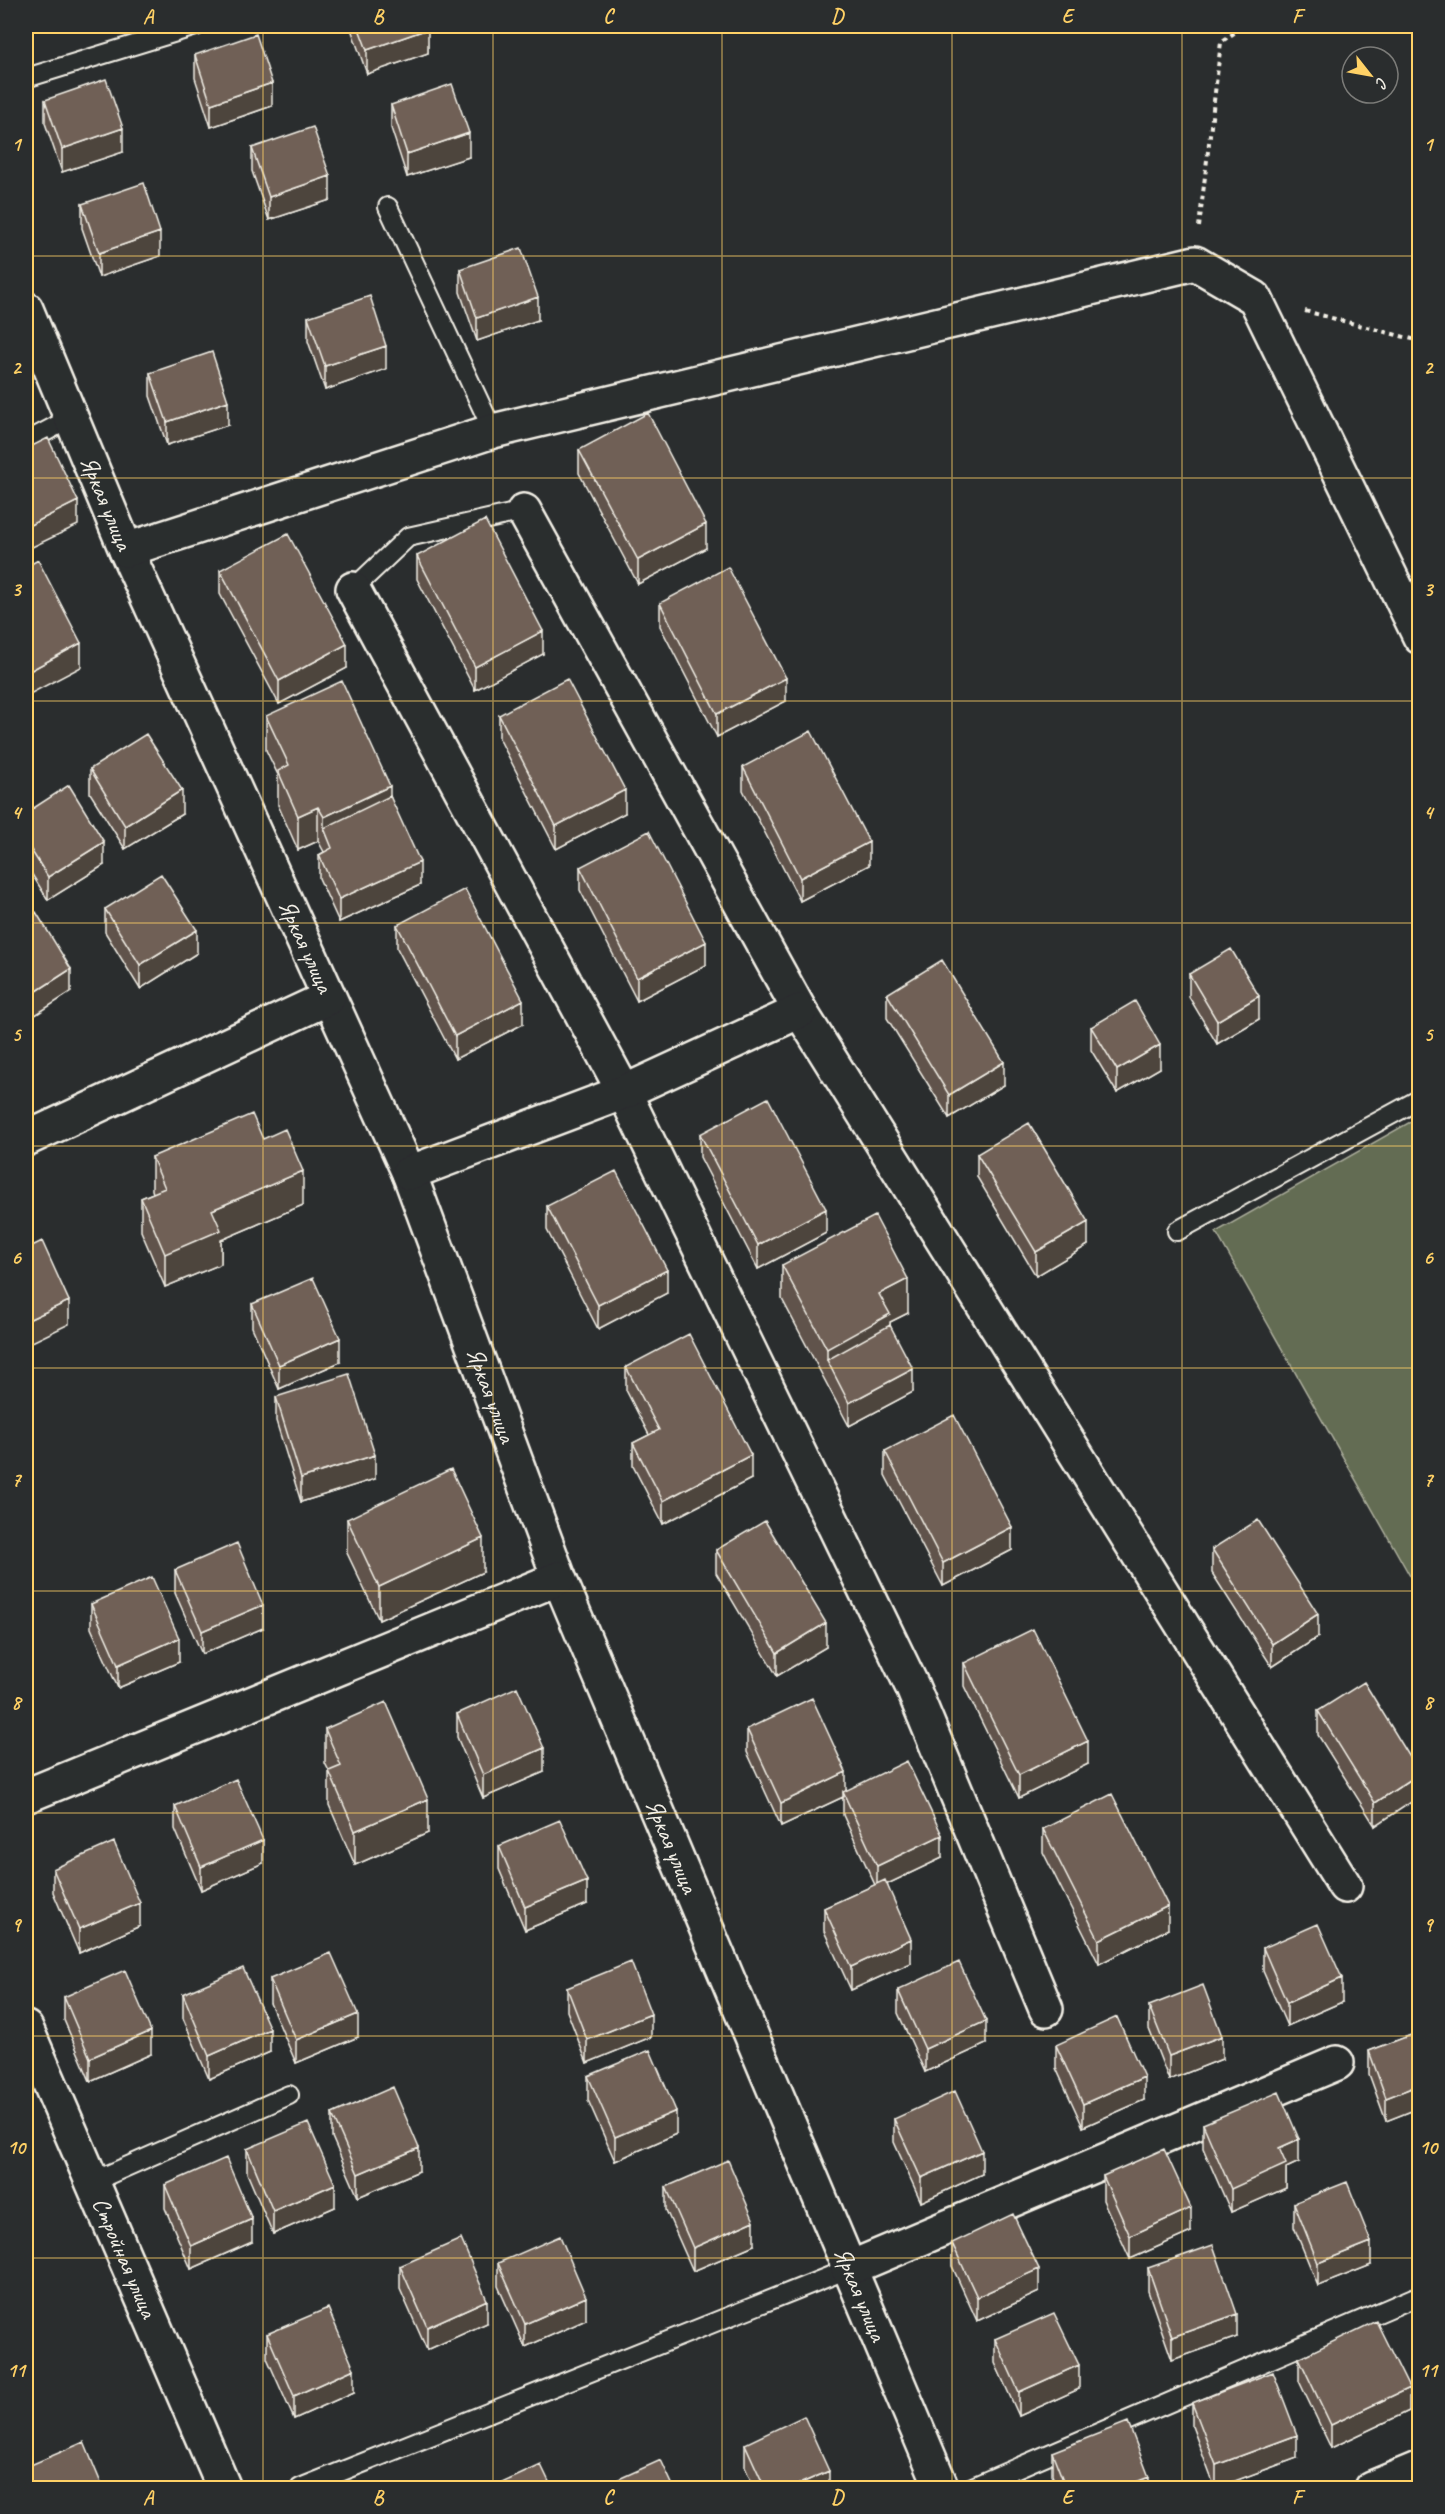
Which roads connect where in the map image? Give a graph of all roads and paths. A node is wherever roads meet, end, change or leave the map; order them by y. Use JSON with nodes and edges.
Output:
{"nodes":[{"id":1,"x":196,"y":26,"type":"edge"},
{"id":2,"x":1244,"y":26,"type":"edge"},
{"id":3,"x":26,"y":78,"type":"edge"},
{"id":4,"x":388,"y":207,"type":"dead end"},
{"id":5,"x":1195,"y":263,"type":"junction"},
{"id":6,"x":1255,"y":298,"type":"junction"},
{"id":7,"x":26,"y":309,"type":"edge"},
{"id":8,"x":1419,"y":341,"type":"edge"},
{"id":9,"x":71,"y":418,"type":"junction"},
{"id":10,"x":493,"y":431,"type":"junction"},
{"id":11,"x":26,"y":442,"type":"edge"},
{"id":12,"x":524,"y":511,"type":"joint"},
{"id":13,"x":126,"y":550,"type":"junction"},
{"id":14,"x":353,"y":590,"type":"joint"},
{"id":15,"x":1419,"y":637,"type":"edge"},
{"id":16,"x":328,"y":998,"type":"junction"},
{"id":17,"x":800,"y":1011,"type":"junction"},
{"id":18,"x":624,"y":1092,"type":"junction"},
{"id":19,"x":1419,"y":1099,"type":"edge"},
{"id":20,"x":26,"y":1138,"type":"edge"},
{"id":21,"x":409,"y":1173,"type":"junction"},
{"id":22,"x":1177,"y":1231,"type":"dead end"},
{"id":23,"x":559,"y":1578,"type":"junction"},
{"id":24,"x":26,"y":1796,"type":"edge"},
{"id":25,"x":1345,"y":1886,"type":"dead end"},
{"id":26,"x":1046,"y":2009,"type":"dead end"},
{"id":27,"x":26,"y":2028,"type":"edge"},
{"id":28,"x":1337,"y":2063,"type":"dead end"},
{"id":29,"x":289,"y":2095,"type":"dead end"},
{"id":30,"x":92,"y":2182,"type":"junction"},
{"id":31,"x":848,"y":2269,"type":"junction"},
{"id":32,"x":1419,"y":2295,"type":"edge"},
{"id":33,"x":1419,"y":2468,"type":"edge"},
{"id":34,"x":933,"y":2486,"type":"edge"},
{"id":35,"x":224,"y":2488,"type":"edge"},
{"id":36,"x":300,"y":2488,"type":"edge"},
{"id":37,"x":970,"y":2488,"type":"edge"},
{"id":38,"x":1372,"y":2488,"type":"edge"}],
"edges":[{"from":1,"to":3,"type":"lane"},
{"from":2,"to":5,"type":"path"},
{"from":4,"to":10,"type":"lane"},
{"from":5,"to":6,"type":"street"},
{"from":5,"to":10,"type":"street"},
{"from":6,"to":8,"type":"path"},
{"from":6,"to":15,"type":"street"},
{"from":7,"to":9,"type":"street","name":"Яркая улица"},
{"from":9,"to":11,"type":"lane"},
{"from":9,"to":13,"type":"street","name":"Яркая улица"},
{"from":10,"to":13,"type":"street"},
{"from":12,"to":14,"type":"lane"},
{"from":12,"to":17,"type":"street"},
{"from":13,"to":16,"type":"street","name":"Яркая улица"},
{"from":14,"to":18,"type":"street"},
{"from":16,"to":20,"type":"street"},
{"from":16,"to":21,"type":"street","name":"Яркая улица"},
{"from":17,"to":18,"type":"street"},
{"from":17,"to":25,"type":"street"},
{"from":18,"to":21,"type":"street"},
{"from":18,"to":26,"type":"street"},
{"from":19,"to":22,"type":"lane"},
{"from":21,"to":23,"type":"street","name":"Яркая улица"},
{"from":23,"to":24,"type":"street"},
{"from":23,"to":31,"type":"street","name":"Яркая улица"},
{"from":27,"to":30,"type":"street","name":"Стройная улица"},
{"from":28,"to":31,"type":"street"},
{"from":29,"to":30,"type":"lane"},
{"from":30,"to":35,"type":"street","name":"Стройная улица"},
{"from":31,"to":34,"type":"street","name":"Яркая улица"},
{"from":31,"to":36,"type":"lane"},
{"from":32,"to":37,"type":"lane"},
{"from":33,"to":38,"type":"street"}]}
